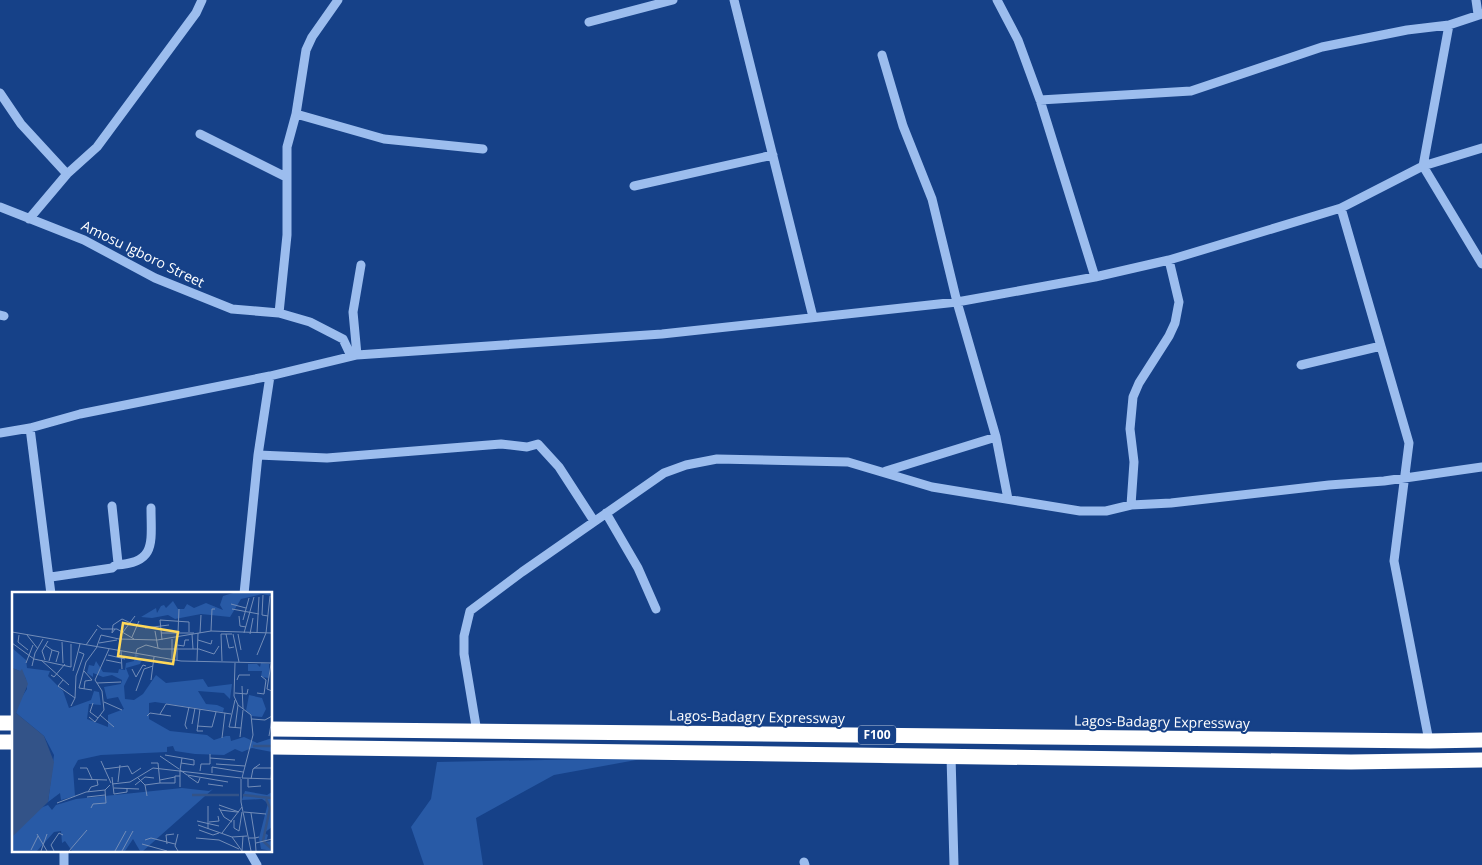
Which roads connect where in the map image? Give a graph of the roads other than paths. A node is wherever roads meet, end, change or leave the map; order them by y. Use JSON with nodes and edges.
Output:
{"nodes":[{"id":1,"x":202,"y":0,"type":"edge"},
{"id":2,"x":338,"y":0,"type":"edge"},
{"id":3,"x":673,"y":0,"type":"edge"},
{"id":4,"x":734,"y":0,"type":"edge"},
{"id":5,"x":997,"y":0,"type":"edge"},
{"id":6,"x":1476,"y":0,"type":"edge"},
{"id":7,"x":1480,"y":14,"type":"edge"},
{"id":8,"x":589,"y":22,"type":"dead end"},
{"id":9,"x":1449,"y":24,"type":"junction"},
{"id":10,"x":882,"y":55,"type":"dead end"},
{"id":11,"x":0,"y":93,"type":"edge"},
{"id":12,"x":1040,"y":100,"type":"junction"},
{"id":13,"x":296,"y":114,"type":"junction"},
{"id":14,"x":200,"y":134,"type":"dead end"},
{"id":15,"x":1482,"y":148,"type":"edge"},
{"id":16,"x":483,"y":149,"type":"dead end"},
{"id":17,"x":773,"y":155,"type":"junction"},
{"id":18,"x":1423,"y":166,"type":"junction"},
{"id":19,"x":68,"y":174,"type":"junction"},
{"id":20,"x":286,"y":177,"type":"junction"},
{"id":21,"x":634,"y":186,"type":"dead end"},
{"id":22,"x":0,"y":207,"type":"edge"},
{"id":23,"x":1340,"y":208,"type":"junction"},
{"id":24,"x":29,"y":219,"type":"junction"},
{"id":25,"x":1169,"y":260,"type":"junction"},
{"id":26,"x":1482,"y":264,"type":"edge"},
{"id":27,"x":360,"y":265,"type":"dead end"},
{"id":28,"x":1095,"y":277,"type":"junction"},
{"id":29,"x":957,"y":302,"type":"junction"},
{"id":30,"x":279,"y":313,"type":"junction"},
{"id":31,"x":813,"y":317,"type":"junction"},
{"id":32,"x":1381,"y":346,"type":"junction"},
{"id":33,"x":354,"y":355,"type":"junction"},
{"id":34,"x":1301,"y":365,"type":"dead end"},
{"id":35,"x":270,"y":376,"type":"junction"},
{"id":36,"x":30,"y":428,"type":"junction"},
{"id":37,"x":0,"y":433,"type":"edge"},
{"id":38,"x":996,"y":437,"type":"junction"},
{"id":39,"x":258,"y":454,"type":"junction"},
{"id":40,"x":1482,"y":467,"type":"edge"},
{"id":41,"x":886,"y":472,"type":"junction"},
{"id":42,"x":1404,"y":476,"type":"junction"},
{"id":43,"x":1008,"y":499,"type":"junction"},
{"id":44,"x":1130,"y":505,"type":"junction"},
{"id":45,"x":112,"y":506,"type":"dead end"},
{"id":46,"x":151,"y":508,"type":"dead end"},
{"id":47,"x":606,"y":513,"type":"junction"},
{"id":48,"x":594,"y":521,"type":"junction"},
{"id":49,"x":116,"y":565,"type":"junction"},
{"id":50,"x":51,"y":576,"type":"junction"},
{"id":51,"x":52,"y":592,"type":"edge"},
{"id":52,"x":244,"y":592,"type":"edge"},
{"id":53,"x":656,"y":609,"type":"dead end"},
{"id":54,"x":272,"y":729,"type":"edge"},
{"id":55,"x":477,"y":732,"type":"junction"},
{"id":56,"x":1482,"y":740,"type":"edge"},
{"id":57,"x":1429,"y":741,"type":"junction"},
{"id":58,"x":272,"y":747,"type":"edge"},
{"id":59,"x":951,"y":756,"type":"junction"},
{"id":60,"x":1482,"y":760,"type":"edge"},
{"id":61,"x":64,"y":852,"type":"edge"},
{"id":62,"x":250,"y":852,"type":"edge"},
{"id":63,"x":64,"y":865,"type":"edge"},
{"id":64,"x":257,"y":865,"type":"edge"},
{"id":65,"x":954,"y":865,"type":"edge"}],
"edges":[{"from":1,"to":19,"type":"street"},
{"from":2,"to":13,"type":"street"},
{"from":3,"to":8,"type":"street"},
{"from":4,"to":17,"type":"street"},
{"from":5,"to":12,"type":"street"},
{"from":6,"to":7,"type":"street"},
{"from":7,"to":9,"type":"street"},
{"from":9,"to":12,"type":"street"},
{"from":9,"to":18,"type":"street"},
{"from":10,"to":29,"type":"street"},
{"from":11,"to":19,"type":"street"},
{"from":12,"to":28,"type":"street"},
{"from":13,"to":16,"type":"street"},
{"from":13,"to":20,"type":"street"},
{"from":14,"to":20,"type":"street"},
{"from":15,"to":18,"type":"street"},
{"from":17,"to":21,"type":"street"},
{"from":17,"to":31,"type":"street"},
{"from":18,"to":23,"type":"street"},
{"from":18,"to":26,"type":"street"},
{"from":19,"to":24,"type":"street"},
{"from":20,"to":30,"type":"street"},
{"from":22,"to":24,"type":"street","name":"Amosu Igboro Street"},
{"from":23,"to":25,"type":"street"},
{"from":23,"to":32,"type":"street"},
{"from":24,"to":30,"type":"street","name":"Amosu Igboro Street"},
{"from":25,"to":28,"type":"street"},
{"from":25,"to":44,"type":"street"},
{"from":27,"to":33,"type":"street"},
{"from":28,"to":29,"type":"street"},
{"from":29,"to":31,"type":"street"},
{"from":29,"to":38,"type":"street"},
{"from":30,"to":33,"type":"street","name":"Amosu Igboro Street"},
{"from":31,"to":33,"type":"street"},
{"from":32,"to":34,"type":"street"},
{"from":32,"to":42,"type":"street"},
{"from":33,"to":35,"type":"street"},
{"from":35,"to":36,"type":"street"},
{"from":35,"to":39,"type":"street"},
{"from":36,"to":37,"type":"street"},
{"from":36,"to":50,"type":"street"},
{"from":38,"to":41,"type":"street"},
{"from":38,"to":43,"type":"street"},
{"from":39,"to":48,"type":"street"},
{"from":39,"to":52,"type":"street"},
{"from":40,"to":42,"type":"street"},
{"from":41,"to":43,"type":"street"},
{"from":41,"to":47,"type":"street"},
{"from":42,"to":44,"type":"street"},
{"from":42,"to":57,"type":"street"},
{"from":43,"to":44,"type":"street"},
{"from":45,"to":49,"type":"street"},
{"from":46,"to":49,"type":"street"},
{"from":47,"to":48,"type":"street"},
{"from":47,"to":53,"type":"street"},
{"from":48,"to":55,"type":"street"},
{"from":49,"to":50,"type":"street"},
{"from":50,"to":51,"type":"street"},
{"from":54,"to":55,"type":"highway","name":"Lagos-Badagry Expressway","number":"F100"},
{"from":55,"to":57,"type":"highway","name":"Lagos-Badagry Expressway","number":"F100"},
{"from":56,"to":57,"type":"highway","name":"Lagos-Badagry Expressway","number":"F100"},
{"from":58,"to":59,"type":"highway","number":"F100"},
{"from":59,"to":60,"type":"highway","number":"F100"},
{"from":59,"to":65,"type":"street"},
{"from":61,"to":63,"type":"street"},
{"from":62,"to":64,"type":"street"}]}
